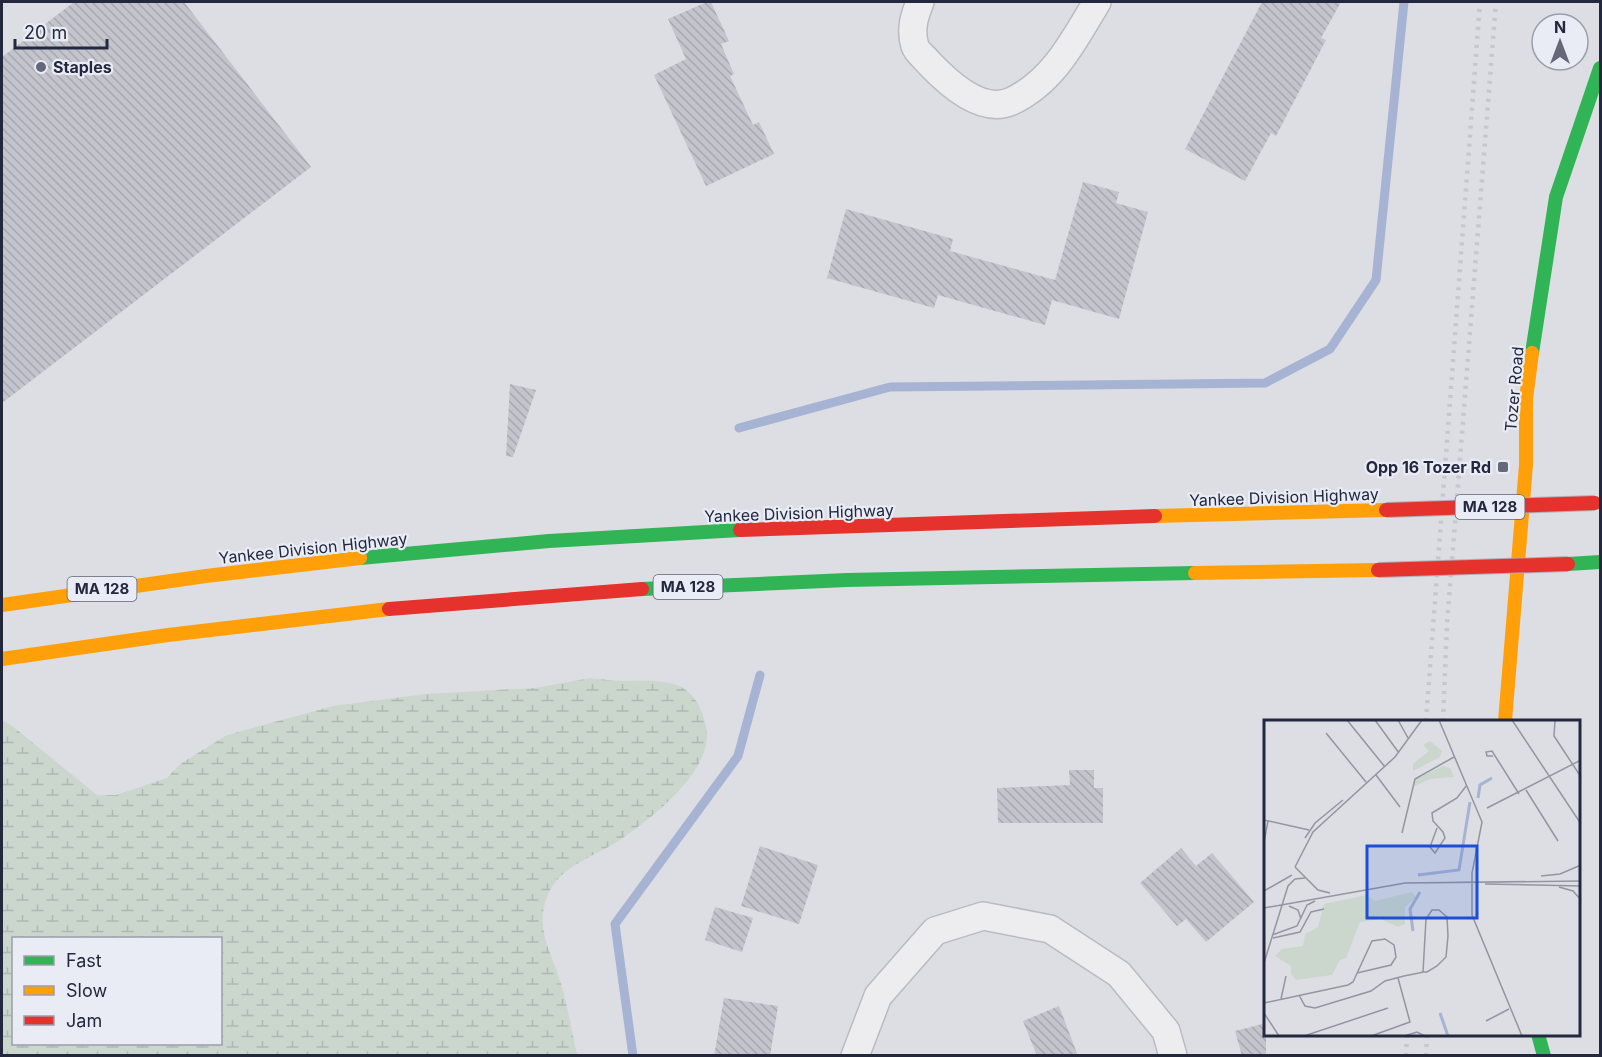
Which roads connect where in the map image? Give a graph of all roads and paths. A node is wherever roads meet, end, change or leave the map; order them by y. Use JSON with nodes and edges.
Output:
{"nodes":[{"id":1,"x":920,"y":2,"type":"edge"},
{"id":2,"x":1097,"y":2,"type":"edge"},
{"id":3,"x":1600,"y":68,"type":"edge"},
{"id":4,"x":1599,"y":503,"type":"edge"},
{"id":5,"x":1600,"y":562,"type":"edge"},
{"id":6,"x":2,"y":605,"type":"edge"},
{"id":7,"x":2,"y":659,"type":"edge"},
{"id":8,"x":1505,"y":720,"type":"edge"},
{"id":9,"x":1538,"y":1036,"type":"edge"},
{"id":10,"x":855,"y":1056,"type":"edge"},
{"id":11,"x":1173,"y":1056,"type":"edge"},
{"id":12,"x":1544,"y":1056,"type":"edge"}],
"edges":[{"from":1,"to":2,"type":"street"},
{"from":3,"to":8,"type":"main road","name":"Tozer Road"},
{"from":4,"to":6,"type":"main road","name":"Yankee Division Highway","number":"MA 128","bridge":true},
{"from":5,"to":7,"type":"main road","number":"MA 128","bridge":true},
{"from":9,"to":12,"type":"main road"},
{"from":10,"to":11,"type":"street"}]}
